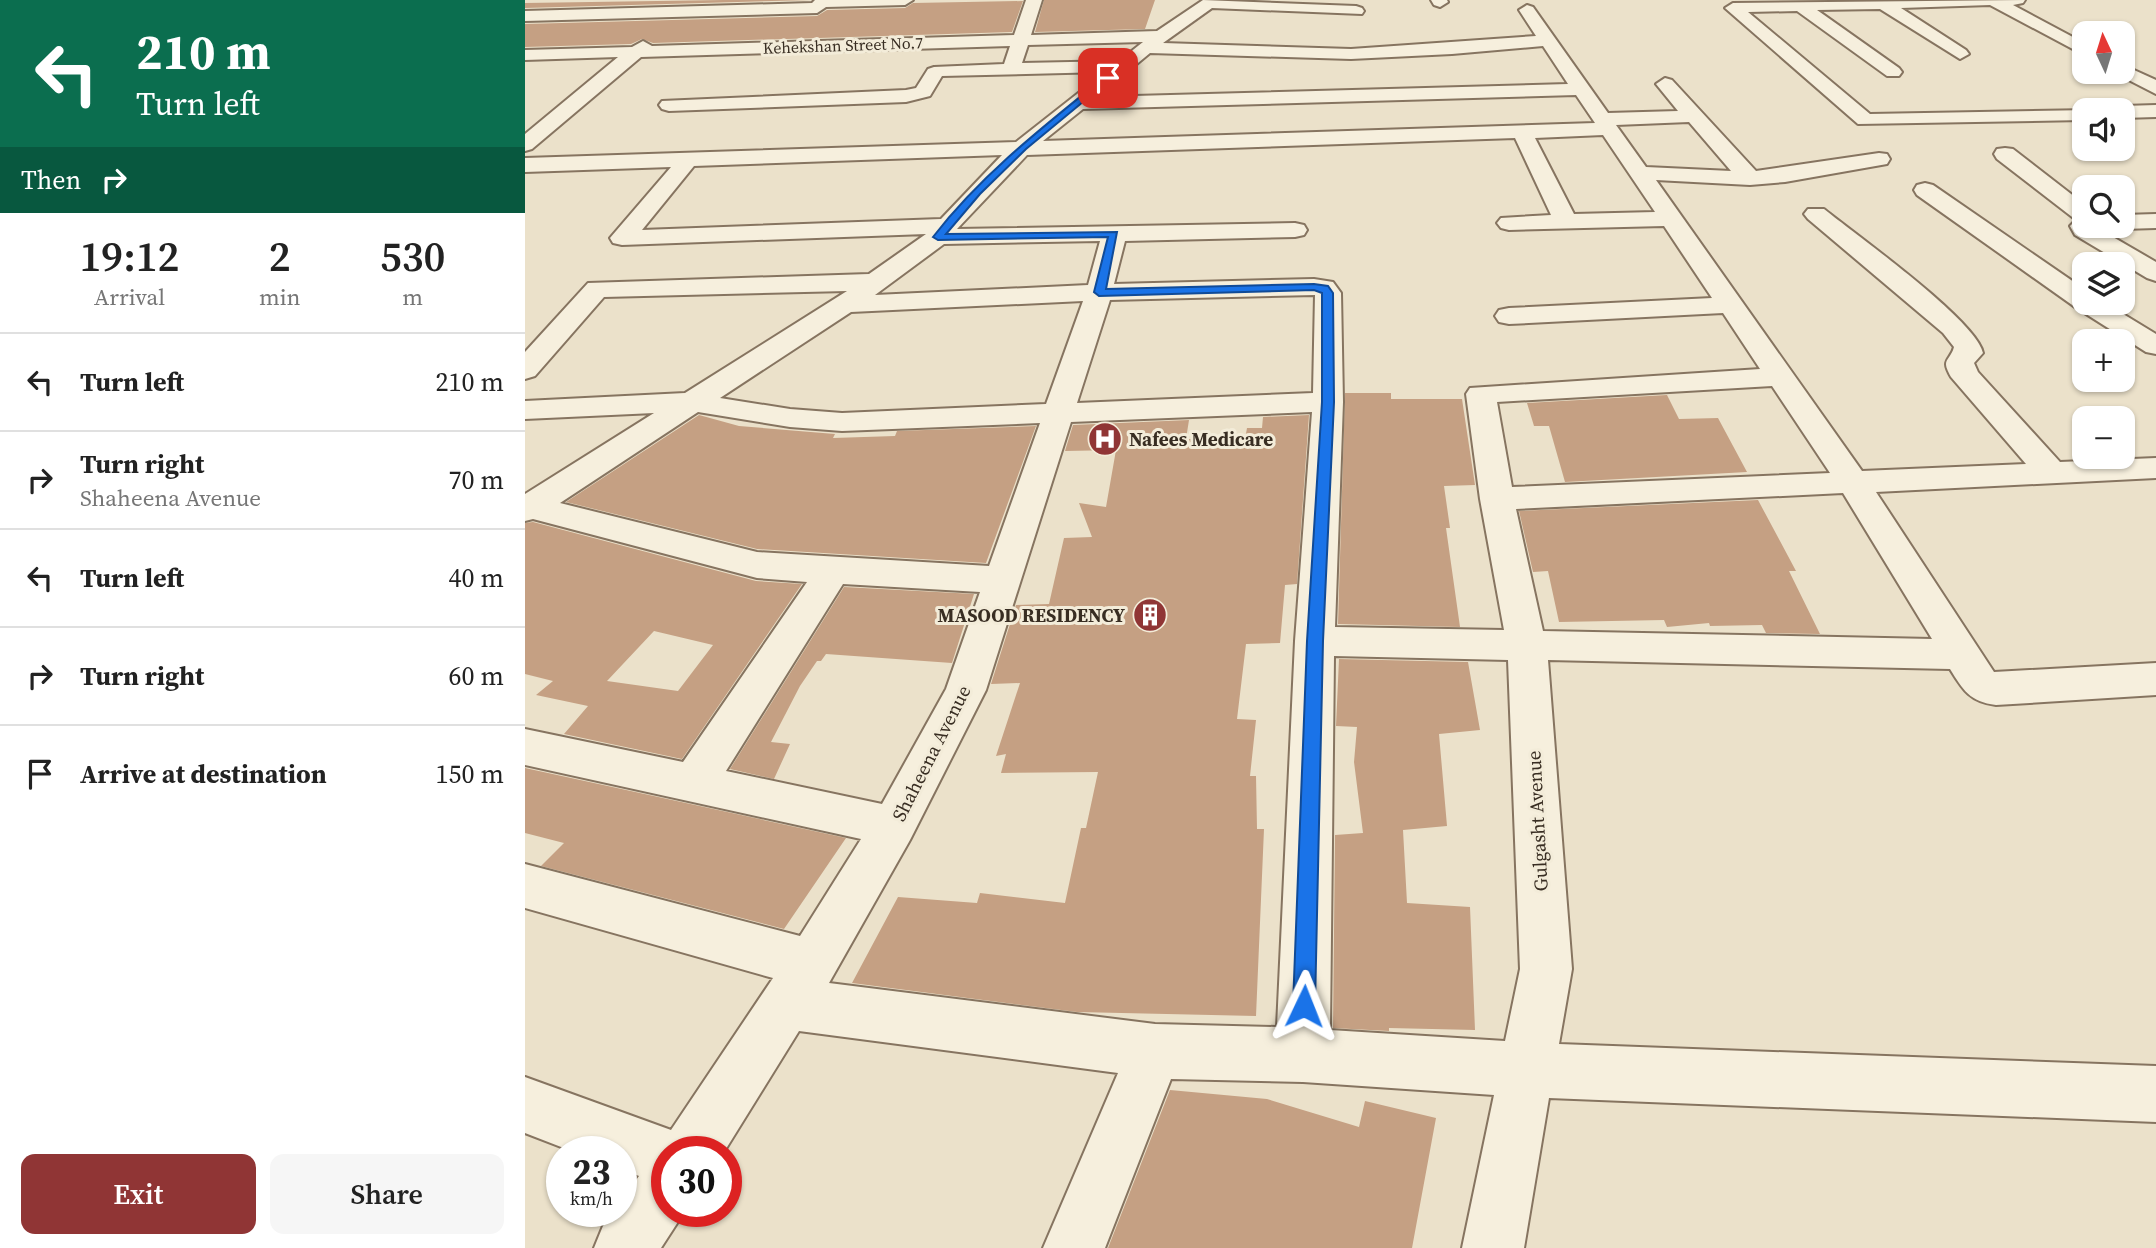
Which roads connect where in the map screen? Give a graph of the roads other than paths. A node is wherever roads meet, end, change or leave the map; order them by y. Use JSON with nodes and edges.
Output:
{"nodes":[{"id":1,"x":905,"y":0,"type":"edge"},
{"id":2,"x":1034,"y":0,"type":"edge"},
{"id":3,"x":1993,"y":0,"type":"edge"},
{"id":4,"x":2017,"y":0,"type":"edge"},
{"id":5,"x":1211,"y":1,"type":"edge"},
{"id":6,"x":1841,"y":2,"type":"edge"},
{"id":7,"x":1884,"y":4,"type":"junction"},
{"id":8,"x":692,"y":6,"type":"edge"},
{"id":9,"x":1800,"y":6,"type":"junction"},
{"id":10,"x":1356,"y":10,"type":"dead end"},
{"id":11,"x":1527,"y":10,"type":"dead end"},
{"id":12,"x":525,"y":16,"type":"edge"},
{"id":13,"x":1021,"y":40,"type":"junction"},
{"id":14,"x":1547,"y":40,"type":"junction"},
{"id":15,"x":1154,"y":42,"type":"junction"},
{"id":16,"x":2072,"y":43,"type":"edge"},
{"id":17,"x":637,"y":51,"type":"junction"},
{"id":18,"x":1960,"y":54,"type":"dead end"},
{"id":19,"x":525,"y":55,"type":"edge"},
{"id":20,"x":1124,"y":66,"type":"junction"},
{"id":21,"x":1012,"y":69,"type":"junction"},
{"id":22,"x":1893,"y":72,"type":"dead end"},
{"id":23,"x":2135,"y":77,"type":"edge"},
{"id":24,"x":1665,"y":84,"type":"dead end"},
{"id":25,"x":2156,"y":88,"type":"edge"},
{"id":26,"x":1581,"y":89,"type":"junction"},
{"id":27,"x":1078,"y":103,"type":"junction"},
{"id":28,"x":669,"y":105,"type":"dead end"},
{"id":29,"x":2156,"y":111,"type":"edge"},
{"id":30,"x":2135,"y":112,"type":"edge"},
{"id":31,"x":2072,"y":114,"type":"edge"},
{"id":32,"x":1695,"y":116,"type":"junction"},
{"id":33,"x":1606,"y":124,"type":"junction"},
{"id":34,"x":534,"y":129,"type":"edge"},
{"id":35,"x":1522,"y":132,"type":"junction"},
{"id":36,"x":525,"y":145,"type":"edge"},
{"id":37,"x":1023,"y":148,"type":"junction"},
{"id":38,"x":2005,"y":154,"type":"dead end"},
{"id":39,"x":1879,"y":159,"type":"dead end"},
{"id":40,"x":687,"y":161,"type":"junction"},
{"id":41,"x":525,"y":165,"type":"edge"},
{"id":42,"x":1640,"y":173,"type":"junction"},
{"id":43,"x":1750,"y":178,"type":"junction"},
{"id":44,"x":1924,"y":190,"type":"dead end"},
{"id":45,"x":2072,"y":206,"type":"edge"},
{"id":46,"x":1816,"y":214,"type":"dead end"},
{"id":47,"x":1672,"y":219,"type":"junction"},
{"id":48,"x":2156,"y":220,"type":"edge"},
{"id":49,"x":2135,"y":221,"type":"edge"},
{"id":50,"x":1566,"y":222,"type":"junction"},
{"id":51,"x":1509,"y":223,"type":"dead end"},
{"id":52,"x":1295,"y":230,"type":"dead end"},
{"id":53,"x":942,"y":232,"type":"junction"},
{"id":54,"x":1114,"y":234,"type":"junction"},
{"id":55,"x":2097,"y":238,"type":"edge"},
{"id":56,"x":2156,"y":273,"type":"edge"},
{"id":57,"x":875,"y":282,"type":"junction"},
{"id":58,"x":1099,"y":292,"type":"junction"},
{"id":59,"x":2072,"y":292,"type":"edge"},
{"id":60,"x":845,"y":304,"type":"junction"},
{"id":61,"x":1731,"y":305,"type":"junction"},
{"id":62,"x":2107,"y":315,"type":"edge"},
{"id":63,"x":1509,"y":316,"type":"dead end"},
{"id":64,"x":562,"y":326,"type":"junction"},
{"id":65,"x":525,"y":328,"type":"edge"},
{"id":66,"x":2156,"y":346,"type":"edge"},
{"id":67,"x":525,"y":370,"type":"edge"},
{"id":68,"x":1781,"y":377,"type":"junction"},
{"id":69,"x":690,"y":402,"type":"junction"},
{"id":70,"x":1328,"y":402,"type":"junction"},
{"id":71,"x":525,"y":410,"type":"edge"},
{"id":72,"x":1059,"y":413,"type":"junction"},
{"id":73,"x":2156,"y":468,"type":"edge"},
{"id":74,"x":2052,"y":473,"type":"junction"},
{"id":75,"x":1853,"y":482,"type":"junction"},
{"id":76,"x":1497,"y":499,"type":"junction"},
{"id":77,"x":528,"y":509,"type":"edge"},
{"id":78,"x":832,"y":572,"type":"junction"},
{"id":79,"x":1003,"y":580,"type":"junction"},
{"id":80,"x":1315,"y":641,"type":"junction"},
{"id":81,"x":1527,"y":646,"type":"junction"},
{"id":82,"x":1962,"y":654,"type":"junction"},
{"id":83,"x":2156,"y":679,"type":"edge"},
{"id":84,"x":525,"y":747,"type":"edge"},
{"id":85,"x":694,"y":783,"type":"junction"},
{"id":86,"x":894,"y":825,"type":"junction"},
{"id":87,"x":525,"y":886,"type":"edge"},
{"id":88,"x":800,"y":984,"type":"junction"},
{"id":89,"x":1155,"y":1051,"type":"junction"},
{"id":90,"x":1303,"y":1055,"type":"junction"},
{"id":91,"x":1529,"y":1070,"type":"junction"},
{"id":92,"x":2156,"y":1094,"type":"edge"},
{"id":93,"x":525,"y":1105,"type":"edge"},
{"id":94,"x":700,"y":1136,"type":"edge"},
{"id":95,"x":651,"y":1151,"type":"edge"},
{"id":96,"x":651,"y":1210,"type":"edge"},
{"id":97,"x":625,"y":1248,"type":"edge"},
{"id":98,"x":1074,"y":1248,"type":"edge"},
{"id":99,"x":1493,"y":1248,"type":"edge"}],
"edges":[{"from":1,"to":8,"type":"street"},
{"from":2,"to":13,"type":"street"},
{"from":3,"to":4,"type":"street"},
{"from":3,"to":7,"type":"street"},
{"from":3,"to":16,"type":"street"},
{"from":5,"to":10,"type":"street"},
{"from":5,"to":15,"type":"street"},
{"from":6,"to":7,"type":"street"},
{"from":6,"to":9,"type":"street"},
{"from":7,"to":18,"type":"street"},
{"from":8,"to":12,"type":"street"},
{"from":8,"to":17,"type":"street"},
{"from":9,"to":22,"type":"street"},
{"from":9,"to":31,"type":"street"},
{"from":11,"to":14,"type":"street"},
{"from":13,"to":15,"type":"street","name":"Kehekshan Street No.7"},
{"from":13,"to":17,"type":"street","name":"Kehekshan Street No.7"},
{"from":13,"to":21,"type":"street"},
{"from":14,"to":15,"type":"street","name":"Kehekshan Street No.7"},
{"from":14,"to":26,"type":"street"},
{"from":15,"to":20,"type":"street"},
{"from":17,"to":19,"type":"street","name":"Kehekshan Street No.7"},
{"from":17,"to":34,"type":"street"},
{"from":20,"to":21,"type":"street"},
{"from":20,"to":27,"type":"street"},
{"from":21,"to":28,"type":"street"},
{"from":23,"to":25,"type":"street"},
{"from":24,"to":32,"type":"street"},
{"from":26,"to":27,"type":"street"},
{"from":26,"to":33,"type":"street"},
{"from":27,"to":37,"type":"street"},
{"from":29,"to":30,"type":"street"},
{"from":32,"to":33,"type":"street"},
{"from":32,"to":43,"type":"street"},
{"from":33,"to":35,"type":"street"},
{"from":33,"to":42,"type":"street"},
{"from":34,"to":36,"type":"street"},
{"from":35,"to":37,"type":"street"},
{"from":35,"to":50,"type":"street"},
{"from":37,"to":40,"type":"street"},
{"from":37,"to":53,"type":"street"},
{"from":38,"to":45,"type":"street"},
{"from":39,"to":43,"type":"street"},
{"from":40,"to":41,"type":"street"},
{"from":40,"to":53,"type":"street"},
{"from":42,"to":43,"type":"street"},
{"from":42,"to":47,"type":"street"},
{"from":44,"to":59,"type":"street"},
{"from":46,"to":74,"type":"street"},
{"from":47,"to":50,"type":"street"},
{"from":47,"to":61,"type":"street"},
{"from":48,"to":49,"type":"street"},
{"from":50,"to":51,"type":"street"},
{"from":52,"to":54,"type":"street"},
{"from":53,"to":54,"type":"street"},
{"from":53,"to":57,"type":"street"},
{"from":54,"to":58,"type":"street","name":"Shaheena Avenue"},
{"from":55,"to":56,"type":"street"},
{"from":57,"to":60,"type":"street"},
{"from":57,"to":64,"type":"street"},
{"from":58,"to":60,"type":"street"},
{"from":58,"to":70,"type":"street"},
{"from":58,"to":72,"type":"street","name":"Shaheena Avenue"},
{"from":60,"to":69,"type":"street"},
{"from":61,"to":63,"type":"street"},
{"from":61,"to":68,"type":"street"},
{"from":62,"to":66,"type":"street"},
{"from":64,"to":65,"type":"street"},
{"from":64,"to":67,"type":"street"},
{"from":68,"to":75,"type":"street"},
{"from":68,"to":76,"type":"street","name":"Gulgasht Avenue"},
{"from":69,"to":71,"type":"street"},
{"from":69,"to":72,"type":"street"},
{"from":69,"to":77,"type":"street"},
{"from":70,"to":72,"type":"street"},
{"from":70,"to":80,"type":"street"},
{"from":72,"to":79,"type":"street","name":"Shaheena Avenue"},
{"from":73,"to":74,"type":"street"},
{"from":74,"to":75,"type":"street"},
{"from":75,"to":76,"type":"street"},
{"from":75,"to":82,"type":"street"},
{"from":76,"to":81,"type":"street","name":"Gulgasht Avenue"},
{"from":77,"to":78,"type":"street"},
{"from":78,"to":79,"type":"street"},
{"from":78,"to":85,"type":"street"},
{"from":79,"to":86,"type":"street","name":"Shaheena Avenue"},
{"from":80,"to":81,"type":"street"},
{"from":80,"to":90,"type":"street"},
{"from":81,"to":82,"type":"street"},
{"from":81,"to":91,"type":"street","name":"Gulgasht Avenue"},
{"from":82,"to":83,"type":"street"},
{"from":84,"to":85,"type":"street"},
{"from":85,"to":86,"type":"street"},
{"from":86,"to":88,"type":"street","name":"Shaheena Avenue"},
{"from":87,"to":88,"type":"street"},
{"from":88,"to":89,"type":"street"},
{"from":88,"to":94,"type":"street","name":"Shaheena Avenue"},
{"from":89,"to":90,"type":"street"},
{"from":89,"to":98,"type":"street"},
{"from":90,"to":91,"type":"street"},
{"from":91,"to":92,"type":"street"},
{"from":91,"to":99,"type":"street","name":"Gulgasht Avenue"},
{"from":93,"to":95,"type":"street"},
{"from":96,"to":97,"type":"street"}]}
